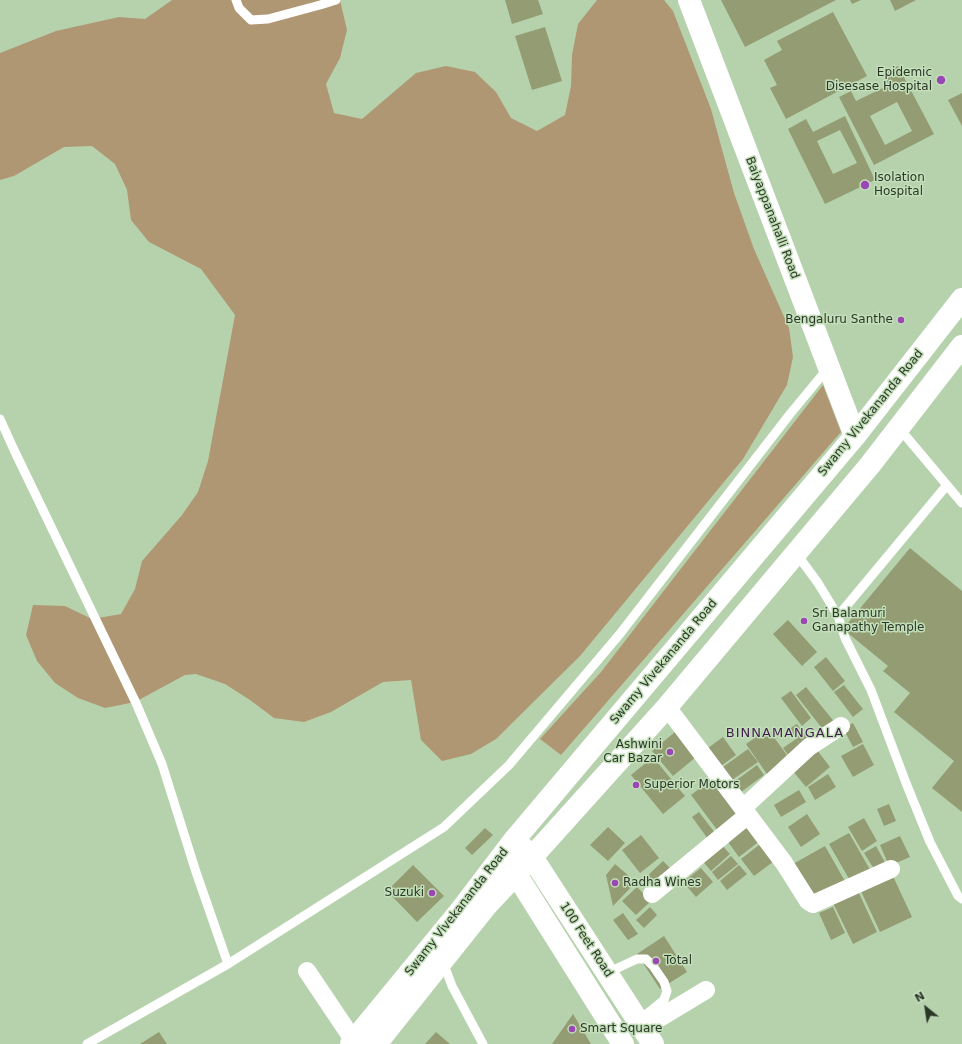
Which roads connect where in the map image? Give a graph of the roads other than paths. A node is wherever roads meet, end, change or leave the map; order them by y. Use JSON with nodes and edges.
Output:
{"nodes":[{"id":1,"x":236,"y":0,"type":"edge"},
{"id":2,"x":336,"y":0,"type":"edge"},
{"id":3,"x":689,"y":0,"type":"edge"},
{"id":4,"x":962,"y":299,"type":"edge"},
{"id":5,"x":962,"y":346,"type":"edge"},
{"id":6,"x":829,"y":367,"type":"junction"},
{"id":7,"x":0,"y":419,"type":"edge"},
{"id":8,"x":899,"y":428,"type":"junction"},
{"id":9,"x":855,"y":436,"type":"junction"},
{"id":10,"x":947,"y":485,"type":"junction"},
{"id":11,"x":962,"y":503,"type":"edge"},
{"id":12,"x":796,"y":553,"type":"junction"},
{"id":13,"x":838,"y":616,"type":"junction"},
{"id":14,"x":667,"y":708,"type":"junction"},
{"id":15,"x":841,"y":726,"type":"dead end"},
{"id":16,"x":746,"y":812,"type":"junction"},
{"id":17,"x":515,"y":839,"type":"junction"},
{"id":18,"x":502,"y":856,"type":"junction"},
{"id":19,"x":532,"y":857,"type":"junction"},
{"id":20,"x":891,"y":869,"type":"dead end"},
{"id":21,"x":516,"y":874,"type":"junction"},
{"id":22,"x":652,"y":894,"type":"dead end"},
{"id":23,"x":962,"y":899,"type":"edge"},
{"id":24,"x":443,"y":960,"type":"junction"},
{"id":25,"x":228,"y":964,"type":"junction"},
{"id":26,"x":307,"y":971,"type":"dead end"},
{"id":27,"x":607,"y":972,"type":"junction"},
{"id":28,"x":706,"y":990,"type":"dead end"},
{"id":29,"x":645,"y":1031,"type":"edge"},
{"id":30,"x":352,"y":1042,"type":"edge"},
{"id":31,"x":87,"y":1044,"type":"edge"},
{"id":32,"x":376,"y":1044,"type":"edge"},
{"id":33,"x":483,"y":1044,"type":"edge"},
{"id":34,"x":623,"y":1044,"type":"edge"}],
"edges":[{"from":1,"to":2,"type":"lane"},
{"from":3,"to":6,"type":"main road","name":"Baiyappanahalli Road"},
{"from":4,"to":9,"type":"main road","name":"Swamy Vivekananda Road"},
{"from":5,"to":8,"type":"main road","name":"Swamy Vivekananda Road"},
{"from":6,"to":9,"type":"main road","name":"Baiyappanahalli Road"},
{"from":6,"to":25,"type":"lane"},
{"from":7,"to":25,"type":"lane"},
{"from":8,"to":10,"type":"lane"},
{"from":8,"to":12,"type":"main road","name":"Swamy Vivekananda Road"},
{"from":9,"to":17,"type":"main road","name":"Swamy Vivekananda Road"},
{"from":10,"to":11,"type":"lane"},
{"from":10,"to":13,"type":"lane"},
{"from":12,"to":13,"type":"lane"},
{"from":12,"to":14,"type":"main road","name":"Swamy Vivekananda Road"},
{"from":13,"to":23,"type":"lane"},
{"from":14,"to":16,"type":"street"},
{"from":14,"to":19,"type":"main road","name":"Swamy Vivekananda Road"},
{"from":15,"to":16,"type":"street"},
{"from":16,"to":20,"type":"street"},
{"from":16,"to":22,"type":"street"},
{"from":17,"to":18,"type":"main road","name":"Swamy Vivekananda Road"},
{"from":17,"to":19,"type":"main road","name":"100 Feet Road"},
{"from":18,"to":21,"type":"main road","name":"100 Feet Road"},
{"from":18,"to":30,"type":"main road","name":"Swamy Vivekananda Road"},
{"from":19,"to":21,"type":"main road","name":"Swamy Vivekananda Road"},
{"from":19,"to":27,"type":"main road","name":"100 Feet Road"},
{"from":21,"to":24,"type":"main road","name":"Swamy Vivekananda Road"},
{"from":21,"to":34,"type":"main road","name":"100 Feet Road"},
{"from":24,"to":32,"type":"main road","name":"Swamy Vivekananda Road"},
{"from":24,"to":33,"type":"lane"},
{"from":25,"to":31,"type":"lane"},
{"from":26,"to":30,"type":"street"},
{"from":27,"to":29,"type":"main road","name":"100 Feet Road"},
{"from":27,"to":29,"type":"lane"},
{"from":28,"to":29,"type":"street"}]}
